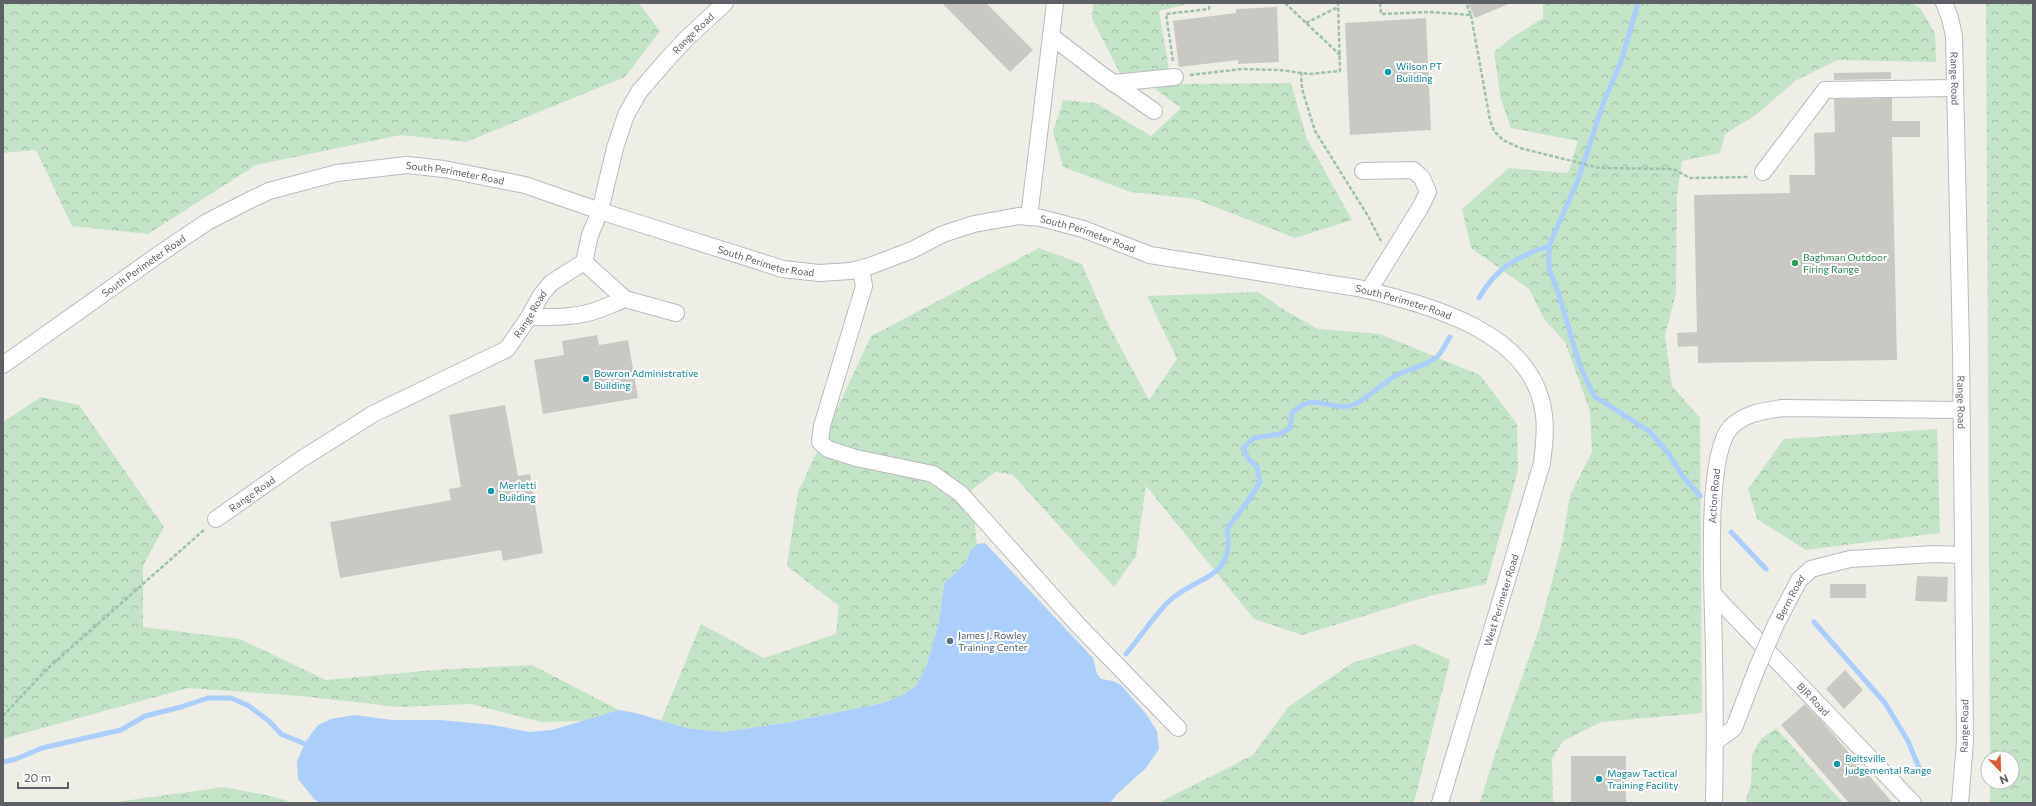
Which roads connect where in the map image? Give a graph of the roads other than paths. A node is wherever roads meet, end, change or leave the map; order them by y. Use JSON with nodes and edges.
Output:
{"nodes":[{"id":1,"x":726,"y":3,"type":"edge"},
{"id":2,"x":1055,"y":3,"type":"edge"},
{"id":3,"x":1944,"y":3,"type":"edge"},
{"id":4,"x":1051,"y":36,"type":"junction"},
{"id":5,"x":1175,"y":77,"type":"road end"},
{"id":6,"x":1113,"y":83,"type":"junction"},
{"id":7,"x":1954,"y":88,"type":"junction"},
{"id":8,"x":1154,"y":111,"type":"dead end"},
{"id":9,"x":1363,"y":171,"type":"dead end"},
{"id":10,"x":1763,"y":172,"type":"road end"},
{"id":11,"x":600,"y":211,"type":"junction"},
{"id":12,"x":1029,"y":217,"type":"junction"},
{"id":13,"x":584,"y":262,"type":"junction"},
{"id":14,"x":861,"y":269,"type":"junction"},
{"id":15,"x":1369,"y":290,"type":"junction"},
{"id":16,"x":626,"y":299,"type":"junction"},
{"id":17,"x":676,"y":313,"type":"dead end"},
{"id":18,"x":529,"y":317,"type":"junction"},
{"id":19,"x":3,"y":365,"type":"edge"},
{"id":20,"x":1539,"y":395,"type":"joint"},
{"id":21,"x":1961,"y":410,"type":"junction"},
{"id":22,"x":216,"y":519,"type":"road end"},
{"id":23,"x":1963,"y":555,"type":"junction"},
{"id":24,"x":1714,"y":595,"type":"junction"},
{"id":25,"x":1178,"y":728,"type":"dead end"},
{"id":26,"x":1715,"y":742,"type":"junction"},
{"id":27,"x":1440,"y":803,"type":"edge"},
{"id":28,"x":1714,"y":803,"type":"edge"},
{"id":29,"x":1912,"y":803,"type":"edge"},
{"id":30,"x":1960,"y":803,"type":"edge"}],
"edges":[{"from":1,"to":11,"type":"lane","name":"Range Road"},
{"from":2,"to":4,"type":"lane"},
{"from":3,"to":7,"type":"lane","name":"Range Road"},
{"from":4,"to":6,"type":"lane"},
{"from":4,"to":12,"type":"lane"},
{"from":5,"to":6,"type":"lane"},
{"from":6,"to":8,"type":"lane"},
{"from":7,"to":10,"type":"lane"},
{"from":7,"to":21,"type":"lane","name":"Range Road"},
{"from":9,"to":15,"type":"lane"},
{"from":11,"to":13,"type":"lane","name":"Range Road"},
{"from":11,"to":14,"type":"lane","name":"South Perimeter Road"},
{"from":11,"to":19,"type":"lane","name":"South Perimeter Road"},
{"from":12,"to":14,"type":"lane","name":"South Perimeter Road"},
{"from":12,"to":15,"type":"lane","name":"South Perimeter Road"},
{"from":13,"to":16,"type":"lane"},
{"from":13,"to":18,"type":"lane","name":"Range Road"},
{"from":14,"to":25,"type":"lane"},
{"from":15,"to":20,"type":"lane","name":"South Perimeter Road"},
{"from":16,"to":17,"type":"lane"},
{"from":16,"to":18,"type":"lane"},
{"from":18,"to":22,"type":"lane","name":"Range Road"},
{"from":20,"to":27,"type":"lane","name":"West Perimeter Road"},
{"from":21,"to":23,"type":"lane","name":"Range Road"},
{"from":21,"to":24,"type":"lane","name":"Action Road"},
{"from":23,"to":26,"type":"lane","name":"Berm Road","bridge":true},
{"from":23,"to":30,"type":"lane","name":"Range Road"},
{"from":24,"to":26,"type":"lane","name":"Action Road"},
{"from":24,"to":29,"type":"lane","name":"BJR Road"},
{"from":26,"to":28,"type":"lane","name":"Action Road"}]}
